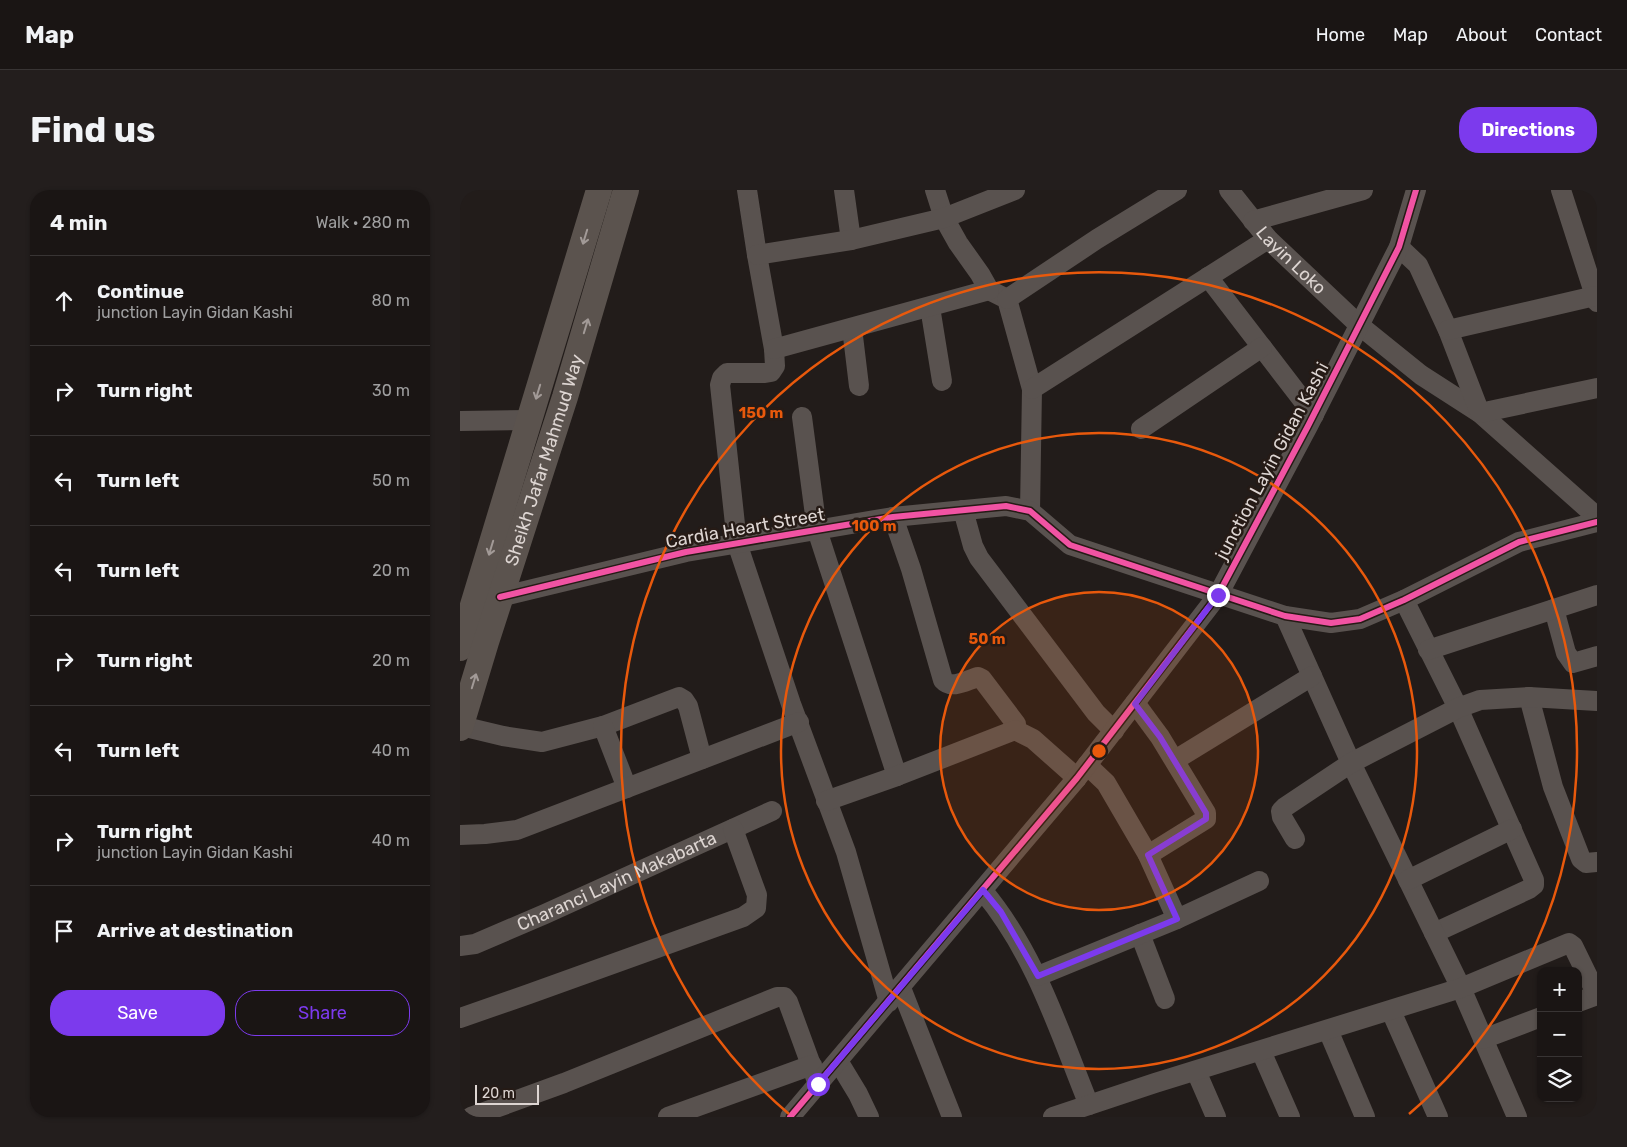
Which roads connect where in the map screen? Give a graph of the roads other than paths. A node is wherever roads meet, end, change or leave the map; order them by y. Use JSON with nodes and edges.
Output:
{"nodes":[{"id":1,"x":599,"y":190,"type":"edge"},
{"id":2,"x":626,"y":190,"type":"edge"},
{"id":3,"x":747,"y":190,"type":"edge"},
{"id":4,"x":844,"y":190,"type":"edge"},
{"id":5,"x":934,"y":190,"type":"edge"},
{"id":6,"x":1014,"y":190,"type":"edge"},
{"id":7,"x":1177,"y":190,"type":"edge"},
{"id":8,"x":1229,"y":190,"type":"edge"},
{"id":9,"x":1363,"y":190,"type":"edge"},
{"id":10,"x":1561,"y":190,"type":"edge"},
{"id":11,"x":1421,"y":192,"type":"edge"},
{"id":12,"x":944,"y":218,"type":"junction"},
{"id":13,"x":1253,"y":221,"type":"junction"},
{"id":14,"x":1268,"y":239,"type":"junction"},
{"id":15,"x":851,"y":240,"type":"junction"},
{"id":16,"x":1399,"y":247,"type":"junction"},
{"id":17,"x":757,"y":255,"type":"junction"},
{"id":18,"x":1208,"y":277,"type":"junction"},
{"id":19,"x":989,"y":290,"type":"junction"},
{"id":20,"x":1007,"y":299,"type":"junction"},
{"id":21,"x":1596,"y":299,"type":"edge"},
{"id":22,"x":930,"y":307,"type":"junction"},
{"id":23,"x":1359,"y":325,"type":"junction"},
{"id":24,"x":852,"y":328,"type":"junction"},
{"id":25,"x":1448,"y":330,"type":"junction"},
{"id":26,"x":1262,"y":347,"type":"junction"},
{"id":27,"x":774,"y":349,"type":"junction"},
{"id":28,"x":942,"y":381,"type":"dead end"},
{"id":29,"x":859,"y":386,"type":"dead end"},
{"id":30,"x":1032,"y":388,"type":"junction"},
{"id":31,"x":1597,"y":388,"type":"edge"},
{"id":32,"x":1480,"y":413,"type":"junction"},
{"id":33,"x":1314,"y":415,"type":"junction"},
{"id":34,"x":802,"y":417,"type":"dead end"},
{"id":35,"x":529,"y":420,"type":"junction"},
{"id":36,"x":460,"y":421,"type":"edge"},
{"id":37,"x":1141,"y":429,"type":"dead end"},
{"id":38,"x":963,"y":510,"type":"junction"},
{"id":39,"x":1030,"y":512,"type":"junction"},
{"id":40,"x":893,"y":517,"type":"junction"},
{"id":41,"x":1597,"y":517,"type":"edge"},
{"id":42,"x":1597,"y":522,"type":"edge"},
{"id":43,"x":817,"y":530,"type":"junction"},
{"id":44,"x":738,"y":543,"type":"junction"},
{"id":45,"x":1218,"y":595,"type":"junction"},
{"id":46,"x":1597,"y":595,"type":"edge"},
{"id":47,"x":500,"y":597,"type":"junction"},
{"id":48,"x":1404,"y":600,"type":"junction"},
{"id":49,"x":1554,"y":609,"type":"junction"},
{"id":50,"x":1284,"y":616,"type":"junction"},
{"id":51,"x":460,"y":648,"type":"edge"},
{"id":52,"x":1428,"y":650,"type":"junction"},
{"id":53,"x":1597,"y":656,"type":"edge"},
{"id":54,"x":1312,"y":676,"type":"junction"},
{"id":55,"x":1529,"y":698,"type":"junction"},
{"id":56,"x":1597,"y":701,"type":"edge"},
{"id":57,"x":1135,"y":704,"type":"junction"},
{"id":58,"x":1458,"y":708,"type":"junction"},
{"id":59,"x":798,"y":722,"type":"junction"},
{"id":60,"x":602,"y":726,"type":"junction"},
{"id":61,"x":460,"y":727,"type":"edge"},
{"id":62,"x":1015,"y":730,"type":"junction"},
{"id":63,"x":1114,"y":731,"type":"junction"},
{"id":64,"x":702,"y":760,"type":"junction"},
{"id":65,"x":1175,"y":760,"type":"junction"},
{"id":66,"x":1351,"y":763,"type":"junction"},
{"id":67,"x":1082,"y":771,"type":"junction"},
{"id":68,"x":897,"y":776,"type":"junction"},
{"id":69,"x":627,"y":788,"type":"junction"},
{"id":70,"x":826,"y":801,"type":"junction"},
{"id":71,"x":772,"y":811,"type":"dead end"},
{"id":72,"x":733,"y":829,"type":"junction"},
{"id":73,"x":1512,"y":829,"type":"junction"},
{"id":74,"x":460,"y":835,"type":"edge"},
{"id":75,"x":1295,"y":839,"type":"dead end"},
{"id":76,"x":1148,"y":855,"type":"junction"},
{"id":77,"x":1597,"y":862,"type":"edge"},
{"id":78,"x":1408,"y":880,"type":"junction"},
{"id":79,"x":1259,"y":881,"type":"dead end"},
{"id":80,"x":983,"y":890,"type":"junction"},
{"id":81,"x":1177,"y":919,"type":"junction"},
{"id":82,"x":1434,"y":933,"type":"junction"},
{"id":83,"x":1140,"y":934,"type":"junction"},
{"id":84,"x":460,"y":946,"type":"edge"},
{"id":85,"x":1038,"y":976,"type":"junction"},
{"id":86,"x":1461,"y":988,"type":"junction"},
{"id":87,"x":895,"y":995,"type":"junction"},
{"id":88,"x":1597,"y":995,"type":"edge"},
{"id":89,"x":1165,"y":999,"type":"dead end"},
{"id":90,"x":1582,"y":1001,"type":"edge"},
{"id":91,"x":1391,"y":1011,"type":"junction"},
{"id":92,"x":460,"y":1018,"type":"edge"},
{"id":93,"x":1537,"y":1018,"type":"edge"},
{"id":94,"x":1328,"y":1030,"type":"junction"},
{"id":95,"x":1483,"y":1039,"type":"junction"},
{"id":96,"x":1261,"y":1051,"type":"junction"},
{"id":97,"x":838,"y":1061,"type":"junction"},
{"id":98,"x":1196,"y":1070,"type":"junction"},
{"id":99,"x":815,"y":1075,"type":"junction"},
{"id":100,"x":1088,"y":1105,"type":"junction"},
{"id":101,"x":479,"y":1116,"type":"edge"},
{"id":102,"x":668,"y":1117,"type":"edge"},
{"id":103,"x":790,"y":1117,"type":"edge"},
{"id":104,"x":869,"y":1117,"type":"edge"},
{"id":105,"x":952,"y":1117,"type":"edge"},
{"id":106,"x":1053,"y":1117,"type":"edge"},
{"id":107,"x":1216,"y":1117,"type":"edge"},
{"id":108,"x":1290,"y":1117,"type":"edge"},
{"id":109,"x":1365,"y":1117,"type":"edge"},
{"id":110,"x":1438,"y":1117,"type":"edge"},
{"id":111,"x":1517,"y":1117,"type":"edge"}],
"edges":[{"from":1,"to":35,"type":"main road","name":"Sheikh Jafar Mahmud Way","one_way":true},
{"from":47,"to":2,"type":"main road","name":"Sheikh Jafar Mahmud Way","one_way":true},
{"from":3,"to":17,"type":"street"},
{"from":4,"to":15,"type":"street"},
{"from":5,"to":12,"type":"street"},
{"from":6,"to":12,"type":"street"},
{"from":7,"to":20,"type":"street"},
{"from":8,"to":13,"type":"street","name":"Layin Loko"},
{"from":9,"to":13,"type":"street"},
{"from":10,"to":21,"type":"street"},
{"from":11,"to":16,"type":"street","name":"junction Layin Gidan Kashi"},
{"from":12,"to":15,"type":"street"},
{"from":12,"to":19,"type":"street"},
{"from":13,"to":14,"type":"street","name":"Layin Loko"},
{"from":14,"to":18,"type":"street"},
{"from":14,"to":23,"type":"street","name":"Layin Loko"},
{"from":15,"to":17,"type":"street"},
{"from":16,"to":23,"type":"street","name":"junction Layin Gidan Kashi"},
{"from":16,"to":25,"type":"street"},
{"from":17,"to":27,"type":"street"},
{"from":18,"to":26,"type":"street"},
{"from":18,"to":30,"type":"street"},
{"from":19,"to":20,"type":"street"},
{"from":19,"to":22,"type":"street"},
{"from":20,"to":30,"type":"street"},
{"from":21,"to":25,"type":"street"},
{"from":22,"to":24,"type":"street"},
{"from":22,"to":28,"type":"street"},
{"from":23,"to":32,"type":"street","name":"Layin Loko"},
{"from":23,"to":33,"type":"street","name":"junction Layin Gidan Kashi"},
{"from":24,"to":27,"type":"street"},
{"from":24,"to":29,"type":"street"},
{"from":25,"to":32,"type":"street"},
{"from":26,"to":33,"type":"street"},
{"from":26,"to":37,"type":"street"},
{"from":27,"to":44,"type":"street"},
{"from":30,"to":39,"type":"street"},
{"from":31,"to":32,"type":"street"},
{"from":32,"to":41,"type":"street","name":"Layin Loko"},
{"from":33,"to":45,"type":"street","name":"junction Layin Gidan Kashi"},
{"from":34,"to":43,"type":"street"},
{"from":35,"to":36,"type":"street"},
{"from":35,"to":51,"type":"main road","name":"Sheikh Jafar Mahmud Way","one_way":true},
{"from":38,"to":39,"type":"street","name":"Cardia Heart Street"},
{"from":38,"to":40,"type":"street","name":"Cardia Heart Street"},
{"from":38,"to":63,"type":"street"},
{"from":39,"to":45,"type":"street","name":"Cardia Heart Street"},
{"from":40,"to":43,"type":"street","name":"Cardia Heart Street"},
{"from":40,"to":62,"type":"street"},
{"from":42,"to":48,"type":"street","name":"Cardia Heart Street"},
{"from":43,"to":44,"type":"street","name":"Cardia Heart Street"},
{"from":43,"to":68,"type":"street"},
{"from":44,"to":47,"type":"street","name":"Cardia Heart Street"},
{"from":44,"to":59,"type":"street"},
{"from":45,"to":50,"type":"street","name":"Cardia Heart Street"},
{"from":45,"to":57,"type":"street","name":"junction Layin Gidan Kashi"},
{"from":46,"to":49,"type":"street"},
{"from":61,"to":47,"type":"main road","name":"Sheikh Jafar Mahmud Way","one_way":true},
{"from":48,"to":50,"type":"street","name":"Cardia Heart Street"},
{"from":48,"to":52,"type":"street"},
{"from":49,"to":52,"type":"street"},
{"from":49,"to":53,"type":"street"},
{"from":50,"to":54,"type":"street"},
{"from":52,"to":58,"type":"street"},
{"from":54,"to":65,"type":"street"},
{"from":54,"to":66,"type":"street"},
{"from":55,"to":56,"type":"street"},
{"from":55,"to":58,"type":"street"},
{"from":55,"to":77,"type":"street"},
{"from":57,"to":63,"type":"street","name":"junction Layin Gidan Kashi"},
{"from":57,"to":65,"type":"street"},
{"from":58,"to":66,"type":"street"},
{"from":58,"to":73,"type":"street"},
{"from":59,"to":64,"type":"street"},
{"from":59,"to":70,"type":"street"},
{"from":60,"to":61,"type":"street"},
{"from":60,"to":64,"type":"street"},
{"from":60,"to":69,"type":"street"},
{"from":62,"to":67,"type":"street"},
{"from":62,"to":68,"type":"street"},
{"from":63,"to":67,"type":"street","name":"junction Layin Gidan Kashi"},
{"from":64,"to":69,"type":"street"},
{"from":65,"to":76,"type":"street"},
{"from":66,"to":75,"type":"street"},
{"from":66,"to":78,"type":"street"},
{"from":67,"to":76,"type":"street"},
{"from":67,"to":80,"type":"street","name":"junction Layin Gidan Kashi"},
{"from":68,"to":70,"type":"street"},
{"from":69,"to":74,"type":"street"},
{"from":70,"to":87,"type":"street"},
{"from":71,"to":72,"type":"street","name":"Charanci Layin Makabarta"},
{"from":72,"to":84,"type":"street","name":"Charanci Layin Makabarta"},
{"from":72,"to":92,"type":"street"},
{"from":73,"to":78,"type":"street"},
{"from":73,"to":82,"type":"street"},
{"from":76,"to":81,"type":"street"},
{"from":78,"to":82,"type":"street"},
{"from":79,"to":81,"type":"street"},
{"from":80,"to":85,"type":"street"},
{"from":80,"to":87,"type":"street","name":"junction Layin Gidan Kashi"},
{"from":81,"to":83,"type":"street"},
{"from":82,"to":86,"type":"street"},
{"from":83,"to":85,"type":"street"},
{"from":83,"to":89,"type":"street"},
{"from":85,"to":100,"type":"street"},
{"from":86,"to":88,"type":"street"},
{"from":86,"to":91,"type":"street"},
{"from":86,"to":95,"type":"street"},
{"from":87,"to":97,"type":"street","name":"junction Layin Gidan Kashi"},
{"from":87,"to":105,"type":"street"},
{"from":88,"to":90,"type":"street"},
{"from":91,"to":94,"type":"street"},
{"from":91,"to":110,"type":"street"},
{"from":93,"to":95,"type":"street"},
{"from":94,"to":96,"type":"street"},
{"from":94,"to":109,"type":"street"},
{"from":95,"to":111,"type":"street"},
{"from":96,"to":98,"type":"street"},
{"from":96,"to":108,"type":"street"},
{"from":97,"to":99,"type":"street","name":"junction Layin Gidan Kashi"},
{"from":97,"to":104,"type":"street"},
{"from":98,"to":100,"type":"street"},
{"from":98,"to":107,"type":"street"},
{"from":99,"to":101,"type":"street"},
{"from":99,"to":102,"type":"street"},
{"from":99,"to":103,"type":"street","name":"junction Layin Gidan Kashi"},
{"from":100,"to":106,"type":"street"}]}
